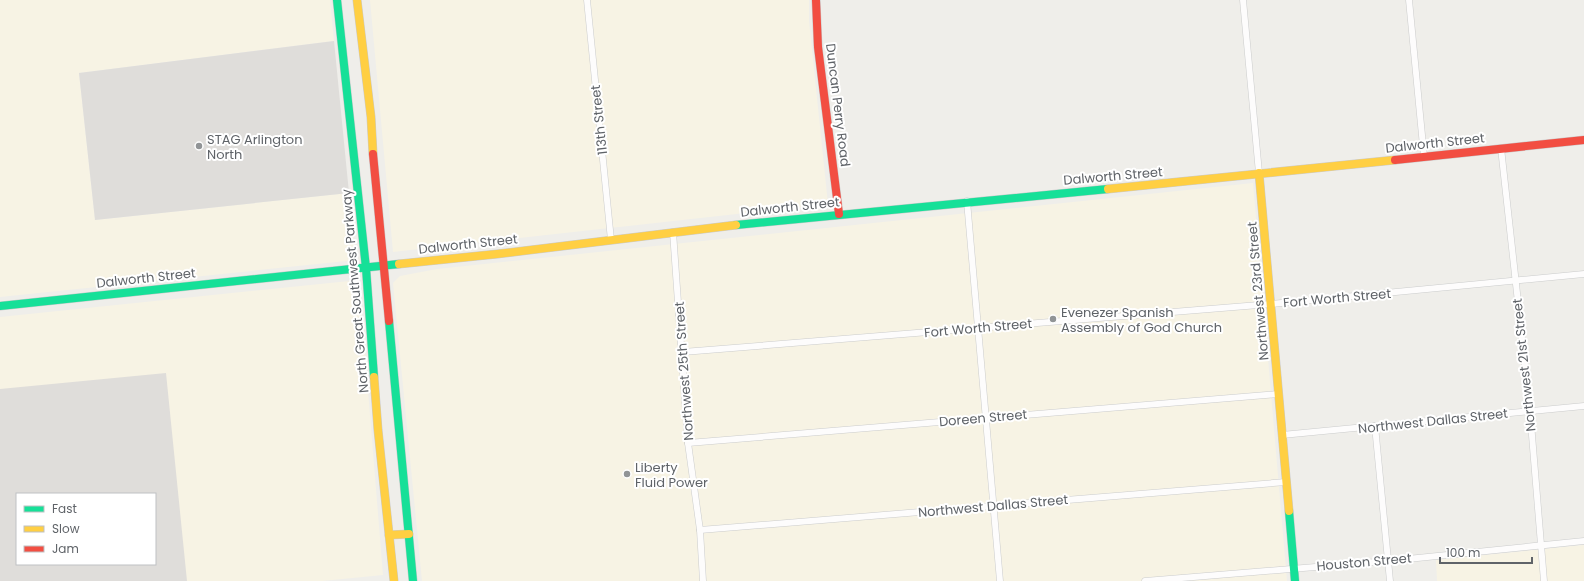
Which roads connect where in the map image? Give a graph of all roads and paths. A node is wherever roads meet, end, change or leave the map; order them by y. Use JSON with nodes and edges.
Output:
{"nodes":[{"id":1,"x":337,"y":0,"type":"edge"},
{"id":2,"x":357,"y":0,"type":"edge"},
{"id":3,"x":587,"y":0,"type":"edge"},
{"id":4,"x":816,"y":0,"type":"edge"},
{"id":5,"x":1243,"y":0,"type":"edge"},
{"id":6,"x":1409,"y":0,"type":"edge"},
{"id":7,"x":1584,"y":140,"type":"edge"},
{"id":8,"x":1501,"y":148,"type":"junction"},
{"id":9,"x":1424,"y":156,"type":"junction"},
{"id":10,"x":1259,"y":174,"type":"junction"},
{"id":11,"x":967,"y":201,"type":"junction"},
{"id":12,"x":839,"y":214,"type":"junction"},
{"id":13,"x":674,"y":232,"type":"junction"},
{"id":14,"x":611,"y":240,"type":"junction"},
{"id":15,"x":384,"y":266,"type":"junction"},
{"id":16,"x":366,"y":268,"type":"junction"},
{"id":17,"x":1584,"y":274,"type":"edge"},
{"id":18,"x":1516,"y":282,"type":"junction"},
{"id":19,"x":1271,"y":304,"type":"junction"},
{"id":20,"x":0,"y":306,"type":"edge"},
{"id":21,"x":978,"y":328,"type":"junction"},
{"id":22,"x":682,"y":352,"type":"junction"},
{"id":23,"x":1278,"y":394,"type":"junction"},
{"id":24,"x":1584,"y":406,"type":"edge"},
{"id":25,"x":1530,"y":411,"type":"junction"},
{"id":26,"x":986,"y":418,"type":"junction"},
{"id":27,"x":1375,"y":426,"type":"junction"},
{"id":28,"x":1282,"y":436,"type":"junction"},
{"id":29,"x":688,"y":443,"type":"junction"},
{"id":30,"x":1286,"y":482,"type":"junction"},
{"id":31,"x":993,"y":506,"type":"junction"},
{"id":32,"x":700,"y":530,"type":"junction"},
{"id":33,"x":409,"y":534,"type":"junction"},
{"id":34,"x":389,"y":535,"type":"junction"},
{"id":35,"x":1584,"y":541,"type":"edge"},
{"id":36,"x":1540,"y":545,"type":"junction"},
{"id":37,"x":1388,"y":561,"type":"junction"},
{"id":38,"x":1294,"y":568,"type":"junction"},
{"id":39,"x":394,"y":581,"type":"edge"},
{"id":40,"x":413,"y":581,"type":"edge"},
{"id":41,"x":703,"y":581,"type":"edge"},
{"id":42,"x":1000,"y":581,"type":"edge"},
{"id":43,"x":1145,"y":581,"type":"edge"},
{"id":44,"x":1295,"y":581,"type":"edge"},
{"id":45,"x":1390,"y":581,"type":"edge"},
{"id":46,"x":1544,"y":581,"type":"edge"}],
"edges":[{"from":1,"to":16,"type":"street","name":"North Great Southwest Parkway"},
{"from":2,"to":15,"type":"street"},
{"from":3,"to":14,"type":"street","name":"113th Street"},
{"from":4,"to":12,"type":"street","name":"Duncan Perry Road"},
{"from":5,"to":10,"type":"street","name":"Northwest 23rd Street"},
{"from":6,"to":9,"type":"street"},
{"from":7,"to":8,"type":"street","name":"Dalworth Street"},
{"from":8,"to":9,"type":"street","name":"Dalworth Street"},
{"from":8,"to":18,"type":"street","name":"Northwest 21st Street"},
{"from":9,"to":10,"type":"street","name":"Dalworth Street"},
{"from":10,"to":11,"type":"street","name":"Dalworth Street"},
{"from":10,"to":19,"type":"street","name":"Northwest 23rd Street"},
{"from":11,"to":12,"type":"street","name":"Dalworth Street"},
{"from":11,"to":21,"type":"street"},
{"from":12,"to":13,"type":"street","name":"Dalworth Street"},
{"from":13,"to":14,"type":"street","name":"Dalworth Street"},
{"from":13,"to":22,"type":"street","name":"Northwest 25th Street"},
{"from":14,"to":15,"type":"street","name":"Dalworth Street"},
{"from":15,"to":16,"type":"street","name":"Dalworth Street"},
{"from":15,"to":33,"type":"street"},
{"from":16,"to":20,"type":"street","name":"Dalworth Street"},
{"from":16,"to":34,"type":"street","name":"North Great Southwest Parkway"},
{"from":17,"to":18,"type":"street","name":"Fort Worth Street"},
{"from":18,"to":19,"type":"street","name":"Fort Worth Street"},
{"from":18,"to":25,"type":"street","name":"Northwest 21st Street"},
{"from":19,"to":21,"type":"street","name":"Fort Worth Street"},
{"from":19,"to":23,"type":"street","name":"Northwest 23rd Street"},
{"from":21,"to":22,"type":"street","name":"Fort Worth Street"},
{"from":21,"to":26,"type":"street"},
{"from":22,"to":29,"type":"street","name":"Northwest 25th Street"},
{"from":23,"to":26,"type":"street","name":"Doreen Street"},
{"from":23,"to":28,"type":"street","name":"Northwest 23rd Street"},
{"from":24,"to":25,"type":"street","name":"Northwest Dallas Street"},
{"from":25,"to":27,"type":"street","name":"Northwest Dallas Street"},
{"from":25,"to":36,"type":"street","name":"Northwest 21st Street"},
{"from":26,"to":29,"type":"street","name":"Doreen Street"},
{"from":26,"to":31,"type":"street"},
{"from":27,"to":28,"type":"street","name":"Northwest Dallas Street"},
{"from":27,"to":37,"type":"street"},
{"from":28,"to":30,"type":"street","name":"Northwest 23rd Street"},
{"from":29,"to":32,"type":"street","name":"Northwest 25th Street"},
{"from":30,"to":31,"type":"street","name":"Northwest Dallas Street"},
{"from":30,"to":38,"type":"street","name":"Northwest 23rd Street"},
{"from":31,"to":32,"type":"street","name":"Northwest Dallas Street"},
{"from":31,"to":42,"type":"street"},
{"from":32,"to":41,"type":"street","name":"Northwest 25th Street"},
{"from":33,"to":34,"type":"street"},
{"from":33,"to":40,"type":"street"},
{"from":34,"to":39,"type":"street","name":"North Great Southwest Parkway"},
{"from":35,"to":36,"type":"street","name":"Houston Street"},
{"from":36,"to":37,"type":"street","name":"Houston Street"},
{"from":36,"to":46,"type":"street","name":"Northwest 21st Street"},
{"from":37,"to":38,"type":"street","name":"Houston Street"},
{"from":37,"to":45,"type":"street"},
{"from":38,"to":43,"type":"street","name":"Houston Street"},
{"from":38,"to":44,"type":"street","name":"Northwest 23rd Street"}]}
